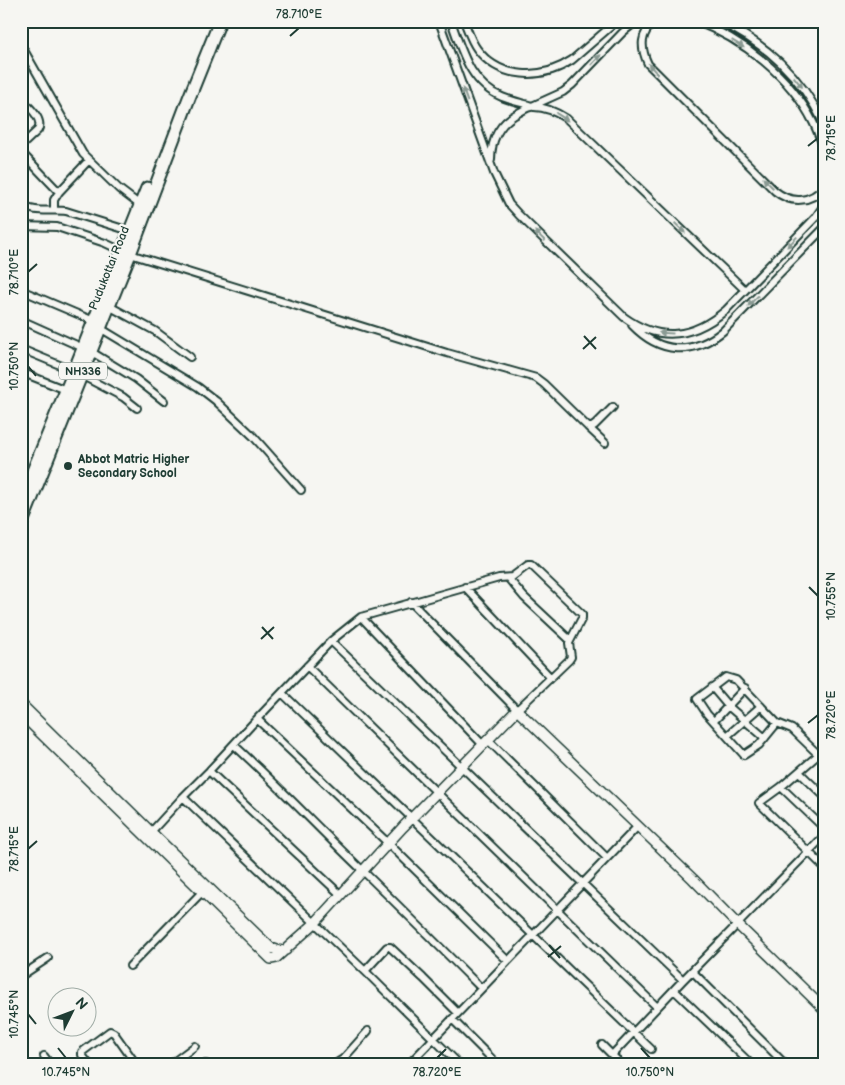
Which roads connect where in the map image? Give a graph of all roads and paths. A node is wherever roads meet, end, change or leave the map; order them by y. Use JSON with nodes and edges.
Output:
{"nodes":[{"id":1,"x":213,"y":21,"type":"edge"},
{"id":2,"x":220,"y":21,"type":"edge"},
{"id":3,"x":439,"y":21,"type":"edge"},
{"id":4,"x":451,"y":21,"type":"edge"},
{"id":5,"x":464,"y":21,"type":"edge"},
{"id":6,"x":617,"y":21,"type":"edge"},
{"id":7,"x":637,"y":21,"type":"edge"},
{"id":8,"x":655,"y":21,"type":"edge"},
{"id":9,"x":695,"y":21,"type":"edge"},
{"id":10,"x":719,"y":21,"type":"edge"},
{"id":11,"x":21,"y":45,"type":"edge"},
{"id":12,"x":21,"y":99,"type":"edge"},
{"id":13,"x":532,"y":106,"type":"junction"},
{"id":14,"x":824,"y":124,"type":"edge"},
{"id":15,"x":21,"y":146,"type":"edge"},
{"id":16,"x":824,"y":147,"type":"edge"},
{"id":17,"x":21,"y":152,"type":"edge"},
{"id":18,"x":89,"y":160,"type":"junction"},
{"id":19,"x":494,"y":173,"type":"junction"},
{"id":20,"x":824,"y":187,"type":"edge"},
{"id":21,"x":58,"y":192,"type":"junction"},
{"id":22,"x":21,"y":204,"type":"edge"},
{"id":23,"x":824,"y":204,"type":"edge"},
{"id":24,"x":140,"y":205,"type":"junction"},
{"id":25,"x":54,"y":209,"type":"junction"},
{"id":26,"x":21,"y":226,"type":"edge"},
{"id":27,"x":824,"y":228,"type":"edge"},
{"id":28,"x":130,"y":230,"type":"junction"},
{"id":29,"x":126,"y":253,"type":"junction"},
{"id":30,"x":21,"y":290,"type":"edge"},
{"id":31,"x":745,"y":290,"type":"junction"},
{"id":32,"x":108,"y":306,"type":"junction"},
{"id":33,"x":624,"y":317,"type":"junction"},
{"id":34,"x":21,"y":320,"type":"edge"},
{"id":35,"x":97,"y":324,"type":"junction"},
{"id":36,"x":21,"y":349,"type":"edge"},
{"id":37,"x":87,"y":349,"type":"junction"},
{"id":38,"x":190,"y":357,"type":"dead end"},
{"id":39,"x":21,"y":372,"type":"edge"},
{"id":40,"x":78,"y":373,"type":"junction"},
{"id":41,"x":66,"y":390,"type":"junction"},
{"id":42,"x":164,"y":401,"type":"dead end"},
{"id":43,"x":613,"y":407,"type":"dead end"},
{"id":44,"x":137,"y":408,"type":"dead end"},
{"id":45,"x":588,"y":427,"type":"junction"},
{"id":46,"x":605,"y":443,"type":"dead end"},
{"id":47,"x":41,"y":462,"type":"junction"},
{"id":48,"x":302,"y":490,"type":"dead end"},
{"id":49,"x":21,"y":500,"type":"edge"},
{"id":50,"x":21,"y":525,"type":"edge"},
{"id":51,"x":508,"y":578,"type":"junction"},
{"id":52,"x":465,"y":587,"type":"junction"},
{"id":53,"x":411,"y":602,"type":"junction"},
{"id":54,"x":360,"y":617,"type":"junction"},
{"id":55,"x":570,"y":640,"type":"junction"},
{"id":56,"x":331,"y":641,"type":"junction"},
{"id":57,"x":307,"y":666,"type":"junction"},
{"id":58,"x":550,"y":677,"type":"junction"},
{"id":59,"x":712,"y":687,"type":"junction"},
{"id":60,"x":744,"y":688,"type":"junction"},
{"id":61,"x":282,"y":692,"type":"junction"},
{"id":62,"x":21,"y":704,"type":"edge"},
{"id":63,"x":728,"y":706,"type":"junction"},
{"id":64,"x":761,"y":706,"type":"junction"},
{"id":65,"x":517,"y":710,"type":"junction"},
{"id":66,"x":21,"y":714,"type":"edge"},
{"id":67,"x":257,"y":719,"type":"junction"},
{"id":68,"x":744,"y":720,"type":"junction"},
{"id":69,"x":714,"y":721,"type":"junction"},
{"id":70,"x":777,"y":723,"type":"junction"},
{"id":71,"x":726,"y":736,"type":"junction"},
{"id":72,"x":765,"y":738,"type":"junction"},
{"id":73,"x":485,"y":742,"type":"junction"},
{"id":74,"x":234,"y":745,"type":"junction"},
{"id":75,"x":818,"y":755,"type":"junction"},
{"id":76,"x":824,"y":760,"type":"edge"},
{"id":77,"x":462,"y":767,"type":"junction"},
{"id":78,"x":84,"y":770,"type":"junction"},
{"id":79,"x":210,"y":771,"type":"junction"},
{"id":80,"x":799,"y":772,"type":"junction"},
{"id":81,"x":781,"y":788,"type":"junction"},
{"id":82,"x":437,"y":792,"type":"junction"},
{"id":83,"x":824,"y":796,"type":"edge"},
{"id":84,"x":183,"y":797,"type":"junction"},
{"id":85,"x":412,"y":818,"type":"junction"},
{"id":86,"x":638,"y":826,"type":"junction"},
{"id":87,"x":824,"y":828,"type":"edge"},
{"id":88,"x":151,"y":832,"type":"junction"},
{"id":89,"x":824,"y":836,"type":"edge"},
{"id":90,"x":388,"y":843,"type":"junction"},
{"id":91,"x":808,"y":852,"type":"junction"},
{"id":92,"x":607,"y":858,"type":"junction"},
{"id":93,"x":824,"y":867,"type":"edge"},
{"id":94,"x":363,"y":871,"type":"junction"},
{"id":95,"x":582,"y":883,"type":"junction"},
{"id":96,"x":201,"y":887,"type":"junction"},
{"id":97,"x":341,"y":895,"type":"junction"},
{"id":98,"x":557,"y":910,"type":"junction"},
{"id":99,"x":315,"y":923,"type":"junction"},
{"id":100,"x":737,"y":924,"type":"junction"},
{"id":101,"x":533,"y":935,"type":"junction"},
{"id":102,"x":48,"y":958,"type":"dead end"},
{"id":103,"x":508,"y":961,"type":"junction"},
{"id":104,"x":130,"y":966,"type":"dead end"},
{"id":105,"x":365,"y":970,"type":"junction"},
{"id":106,"x":692,"y":971,"type":"junction"},
{"id":107,"x":21,"y":976,"type":"edge"},
{"id":108,"x":683,"y":980,"type":"junction"},
{"id":109,"x":481,"y":988,"type":"junction"},
{"id":110,"x":674,"y":990,"type":"junction"},
{"id":111,"x":657,"y":1007,"type":"junction"},
{"id":112,"x":824,"y":1010,"type":"edge"},
{"id":113,"x":458,"y":1013,"type":"junction"},
{"id":114,"x":452,"y":1019,"type":"junction"},
{"id":115,"x":368,"y":1031,"type":"dead end"},
{"id":116,"x":633,"y":1032,"type":"junction"},
{"id":117,"x":433,"y":1038,"type":"junction"},
{"id":118,"x":195,"y":1046,"type":"dead end"},
{"id":119,"x":602,"y":1046,"type":"dead end"},
{"id":120,"x":651,"y":1049,"type":"dead end"},
{"id":121,"x":612,"y":1055,"type":"junction"},
{"id":122,"x":44,"y":1056,"type":"dead end"},
{"id":123,"x":50,"y":1064,"type":"edge"},
{"id":124,"x":89,"y":1064,"type":"edge"},
{"id":125,"x":136,"y":1064,"type":"edge"},
{"id":126,"x":171,"y":1064,"type":"edge"},
{"id":127,"x":335,"y":1064,"type":"edge"},
{"id":128,"x":409,"y":1064,"type":"edge"},
{"id":129,"x":459,"y":1064,"type":"edge"},
{"id":130,"x":498,"y":1064,"type":"edge"},
{"id":131,"x":621,"y":1064,"type":"edge"},
{"id":132,"x":751,"y":1064,"type":"edge"},
{"id":133,"x":785,"y":1064,"type":"edge"}],
"edges":[{"from":1,"to":24,"type":"highway","name":"Pudukottai Road","number":"NH336"},
{"from":2,"to":29,"type":"highway","name":"Pudukottai Road","number":"NH336"},
{"from":19,"to":3,"type":"street","one_way":true},
{"from":4,"to":13,"type":"street"},
{"from":5,"to":6,"type":"street"},
{"from":13,"to":7,"type":"street","one_way":true},
{"from":20,"to":8,"type":"street","one_way":true},
{"from":9,"to":16,"type":"street","one_way":true},
{"from":10,"to":14,"type":"street","one_way":true},
{"from":11,"to":18,"type":"street"},
{"from":12,"to":15,"type":"street"},
{"from":13,"to":19,"type":"street"},
{"from":13,"to":31,"type":"street","one_way":true},
{"from":17,"to":21,"type":"street"},
{"from":18,"to":21,"type":"street"},
{"from":18,"to":24,"type":"street"},
{"from":33,"to":19,"type":"street","one_way":true},
{"from":21,"to":25,"type":"street"},
{"from":22,"to":25,"type":"street"},
{"from":23,"to":31,"type":"street","one_way":true},
{"from":24,"to":28,"type":"highway","name":"Pudukottai Road","number":"NH336"},
{"from":25,"to":28,"type":"street"},
{"from":26,"to":29,"type":"street"},
{"from":27,"to":33,"type":"street","one_way":true},
{"from":28,"to":29,"type":"highway","name":"Pudukottai Road","number":"NH336"},
{"from":29,"to":32,"type":"highway","name":"Pudukottai Road","number":"NH336"},
{"from":29,"to":35,"type":"highway","name":"Pudukottai Road","number":"NH336"},
{"from":29,"to":45,"type":"street"},
{"from":30,"to":35,"type":"street"},
{"from":31,"to":33,"type":"street","one_way":true},
{"from":32,"to":35,"type":"highway","name":"Pudukottai Road","number":"NH336"},
{"from":32,"to":38,"type":"street"},
{"from":34,"to":37,"type":"street"},
{"from":35,"to":37,"type":"highway","name":"Pudukottai Road","number":"NH336"},
{"from":35,"to":48,"type":"street"},
{"from":36,"to":40,"type":"street"},
{"from":37,"to":40,"type":"highway","name":"Pudukottai Road","number":"NH336"},
{"from":37,"to":42,"type":"street"},
{"from":39,"to":41,"type":"street"},
{"from":40,"to":41,"type":"highway","name":"Pudukottai Road","number":"NH336"},
{"from":40,"to":44,"type":"street"},
{"from":40,"to":47,"type":"highway","name":"Pudukottai Road","number":"NH336"},
{"from":41,"to":47,"type":"highway","name":"Pudukottai Road","number":"NH336"},
{"from":43,"to":45,"type":"street"},
{"from":45,"to":46,"type":"street"},
{"from":47,"to":49,"type":"highway","name":"Pudukottai Road","number":"NH336"},
{"from":47,"to":50,"type":"highway","name":"Pudukottai Road","number":"NH336"},
{"from":51,"to":52,"type":"street"},
{"from":51,"to":55,"type":"street"},
{"from":51,"to":55,"type":"street"},
{"from":52,"to":53,"type":"street"},
{"from":52,"to":58,"type":"street"},
{"from":53,"to":54,"type":"street"},
{"from":53,"to":65,"type":"street"},
{"from":54,"to":56,"type":"street"},
{"from":54,"to":73,"type":"street"},
{"from":55,"to":58,"type":"street"},
{"from":56,"to":57,"type":"street"},
{"from":56,"to":77,"type":"street"},
{"from":57,"to":61,"type":"street"},
{"from":57,"to":82,"type":"street"},
{"from":58,"to":65,"type":"street"},
{"from":59,"to":60,"type":"street"},
{"from":59,"to":63,"type":"street"},
{"from":59,"to":69,"type":"street"},
{"from":60,"to":63,"type":"street"},
{"from":60,"to":64,"type":"street"},
{"from":61,"to":67,"type":"street"},
{"from":61,"to":85,"type":"street"},
{"from":62,"to":78,"type":"street"},
{"from":63,"to":68,"type":"street"},
{"from":63,"to":69,"type":"street"},
{"from":64,"to":68,"type":"street"},
{"from":64,"to":70,"type":"street"},
{"from":65,"to":73,"type":"street"},
{"from":65,"to":86,"type":"street"},
{"from":66,"to":78,"type":"street"},
{"from":67,"to":74,"type":"street"},
{"from":67,"to":90,"type":"street"},
{"from":68,"to":71,"type":"street"},
{"from":68,"to":72,"type":"street"},
{"from":69,"to":71,"type":"street"},
{"from":70,"to":72,"type":"street"},
{"from":70,"to":75,"type":"street"},
{"from":71,"to":72,"type":"street"},
{"from":73,"to":77,"type":"street"},
{"from":73,"to":92,"type":"street"},
{"from":74,"to":79,"type":"street"},
{"from":74,"to":94,"type":"street"},
{"from":75,"to":76,"type":"street"},
{"from":75,"to":80,"type":"street"},
{"from":77,"to":82,"type":"street"},
{"from":77,"to":95,"type":"street"},
{"from":78,"to":88,"type":"street"},
{"from":78,"to":96,"type":"street"},
{"from":79,"to":84,"type":"street"},
{"from":79,"to":97,"type":"street"},
{"from":80,"to":81,"type":"street"},
{"from":80,"to":83,"type":"street"},
{"from":81,"to":87,"type":"street"},
{"from":81,"to":91,"type":"street"},
{"from":82,"to":85,"type":"street"},
{"from":82,"to":98,"type":"street"},
{"from":84,"to":88,"type":"street"},
{"from":84,"to":99,"type":"street"},
{"from":85,"to":90,"type":"street"},
{"from":85,"to":101,"type":"street"},
{"from":86,"to":92,"type":"street"},
{"from":86,"to":100,"type":"street"},
{"from":88,"to":96,"type":"street"},
{"from":89,"to":91,"type":"street"},
{"from":90,"to":94,"type":"street"},
{"from":90,"to":103,"type":"street"},
{"from":91,"to":93,"type":"street"},
{"from":91,"to":100,"type":"street"},
{"from":92,"to":95,"type":"street"},
{"from":94,"to":97,"type":"street"},
{"from":94,"to":109,"type":"street"},
{"from":95,"to":98,"type":"street"},
{"from":95,"to":108,"type":"street"},
{"from":96,"to":99,"type":"street"},
{"from":96,"to":104,"type":"street"},
{"from":97,"to":99,"type":"street"},
{"from":98,"to":101,"type":"street"},
{"from":98,"to":111,"type":"street"},
{"from":99,"to":105,"type":"street"},
{"from":100,"to":106,"type":"street"},
{"from":100,"to":112,"type":"street"},
{"from":101,"to":103,"type":"street"},
{"from":101,"to":116,"type":"street"},
{"from":102,"to":107,"type":"street"},
{"from":103,"to":109,"type":"street"},
{"from":105,"to":113,"type":"street"},
{"from":105,"to":117,"type":"street"},
{"from":106,"to":108,"type":"street"},
{"from":106,"to":133,"type":"street"},
{"from":108,"to":110,"type":"street"},
{"from":109,"to":113,"type":"street"},
{"from":110,"to":111,"type":"street"},
{"from":110,"to":132,"type":"street"},
{"from":111,"to":116,"type":"street"},
{"from":113,"to":114,"type":"street"},
{"from":114,"to":117,"type":"street"},
{"from":114,"to":130,"type":"street"},
{"from":115,"to":127,"type":"street"},
{"from":116,"to":120,"type":"street"},
{"from":116,"to":121,"type":"street"},
{"from":117,"to":128,"type":"street"},
{"from":117,"to":129,"type":"street"},
{"from":118,"to":126,"type":"street"},
{"from":119,"to":121,"type":"street"},
{"from":121,"to":131,"type":"street"},
{"from":122,"to":123,"type":"street"},
{"from":124,"to":125,"type":"street"}]}
